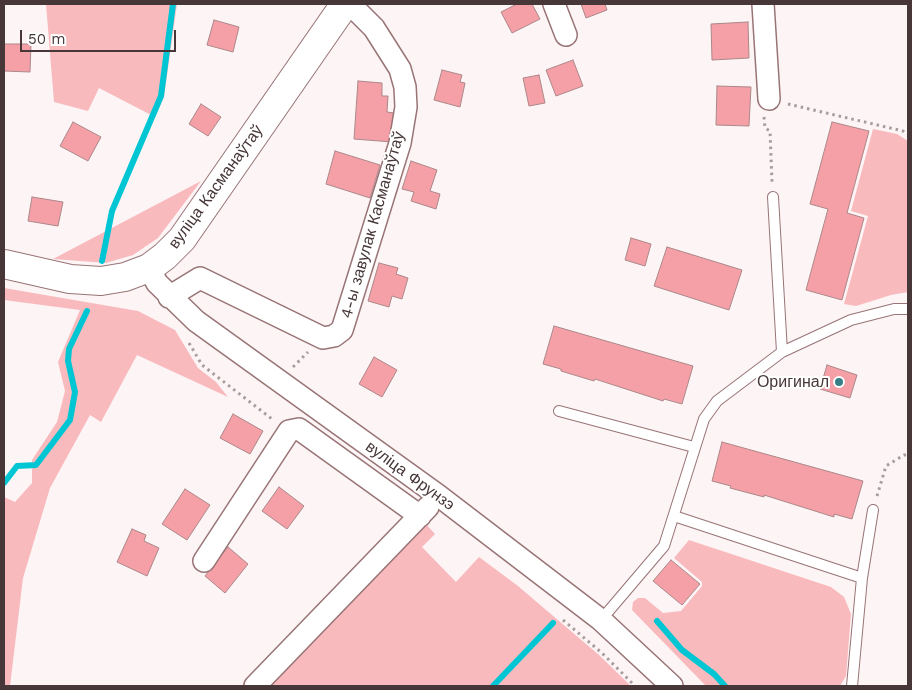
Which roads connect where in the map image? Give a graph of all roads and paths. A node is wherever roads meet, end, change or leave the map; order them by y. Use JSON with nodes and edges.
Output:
{"nodes":[{"id":1,"x":345,"y":4,"type":"edge"},
{"id":2,"x":350,"y":4,"type":"edge"},
{"id":3,"x":554,"y":4,"type":"edge"},
{"id":4,"x":763,"y":4,"type":"edge"},
{"id":5,"x":566,"y":36,"type":"dead end"},
{"id":6,"x":769,"y":99,"type":"joint"},
{"id":7,"x":770,"y":131,"type":"dead end"},
{"id":8,"x":908,"y":134,"type":"edge"},
{"id":9,"x":773,"y":198,"type":"joint"},
{"id":10,"x":4,"y":264,"type":"edge"},
{"id":11,"x":149,"y":268,"type":"junction"},
{"id":12,"x":170,"y":297,"type":"junction"},
{"id":13,"x":908,"y":309,"type":"edge"},
{"id":14,"x":185,"y":336,"type":"dead end"},
{"id":15,"x":310,"y":351,"type":"dead end"},
{"id":16,"x":782,"y":352,"type":"junction"},
{"id":17,"x":298,"y":362,"type":"dead end"},
{"id":18,"x":559,"y":411,"type":"dead end"},
{"id":19,"x":288,"y":431,"type":"junction"},
{"id":20,"x":694,"y":447,"type":"junction"},
{"id":21,"x":908,"y":456,"type":"edge"},
{"id":22,"x":439,"y":496,"type":"junction"},
{"id":23,"x":873,"y":510,"type":"joint"},
{"id":24,"x":420,"y":516,"type":"junction"},
{"id":25,"x":674,"y":516,"type":"junction"},
{"id":26,"x":204,"y":561,"type":"dead end"},
{"id":27,"x":862,"y":578,"type":"junction"},
{"id":28,"x":557,"y":615,"type":"dead end"},
{"id":29,"x":601,"y":620,"type":"junction"},
{"id":30,"x":255,"y":686,"type":"edge"},
{"id":31,"x":635,"y":686,"type":"edge"},
{"id":32,"x":672,"y":686,"type":"edge"},
{"id":33,"x":852,"y":686,"type":"edge"}],
"edges":[{"from":1,"to":11,"type":"main road","name":"вуліца Касманаўтаў"},
{"from":2,"to":12,"type":"street","name":"4-ы завулак Касманаўтаў"},
{"from":3,"to":5,"type":"street"},
{"from":4,"to":6,"type":"street"},
{"from":6,"to":8,"type":"path"},
{"from":7,"to":9,"type":"path"},
{"from":9,"to":16,"type":"lane"},
{"from":10,"to":11,"type":"main road","name":"вуліца Касманаўтаў"},
{"from":11,"to":12,"type":"street","name":"вуліца Фрунзэ"},
{"from":12,"to":22,"type":"street","name":"вуліца Фрунзэ"},
{"from":13,"to":16,"type":"lane"},
{"from":14,"to":19,"type":"path"},
{"from":15,"to":17,"type":"path"},
{"from":16,"to":20,"type":"lane"},
{"from":18,"to":20,"type":"lane"},
{"from":19,"to":24,"type":"street"},
{"from":19,"to":26,"type":"street"},
{"from":20,"to":25,"type":"lane"},
{"from":21,"to":23,"type":"path"},
{"from":22,"to":24,"type":"street"},
{"from":22,"to":29,"type":"street","name":"вуліца Фрунзэ"},
{"from":23,"to":27,"type":"lane"},
{"from":24,"to":30,"type":"street"},
{"from":25,"to":27,"type":"lane"},
{"from":25,"to":29,"type":"lane"},
{"from":27,"to":33,"type":"lane"},
{"from":28,"to":31,"type":"path"},
{"from":29,"to":32,"type":"street","name":"вуліца Фрунзэ"}]}
